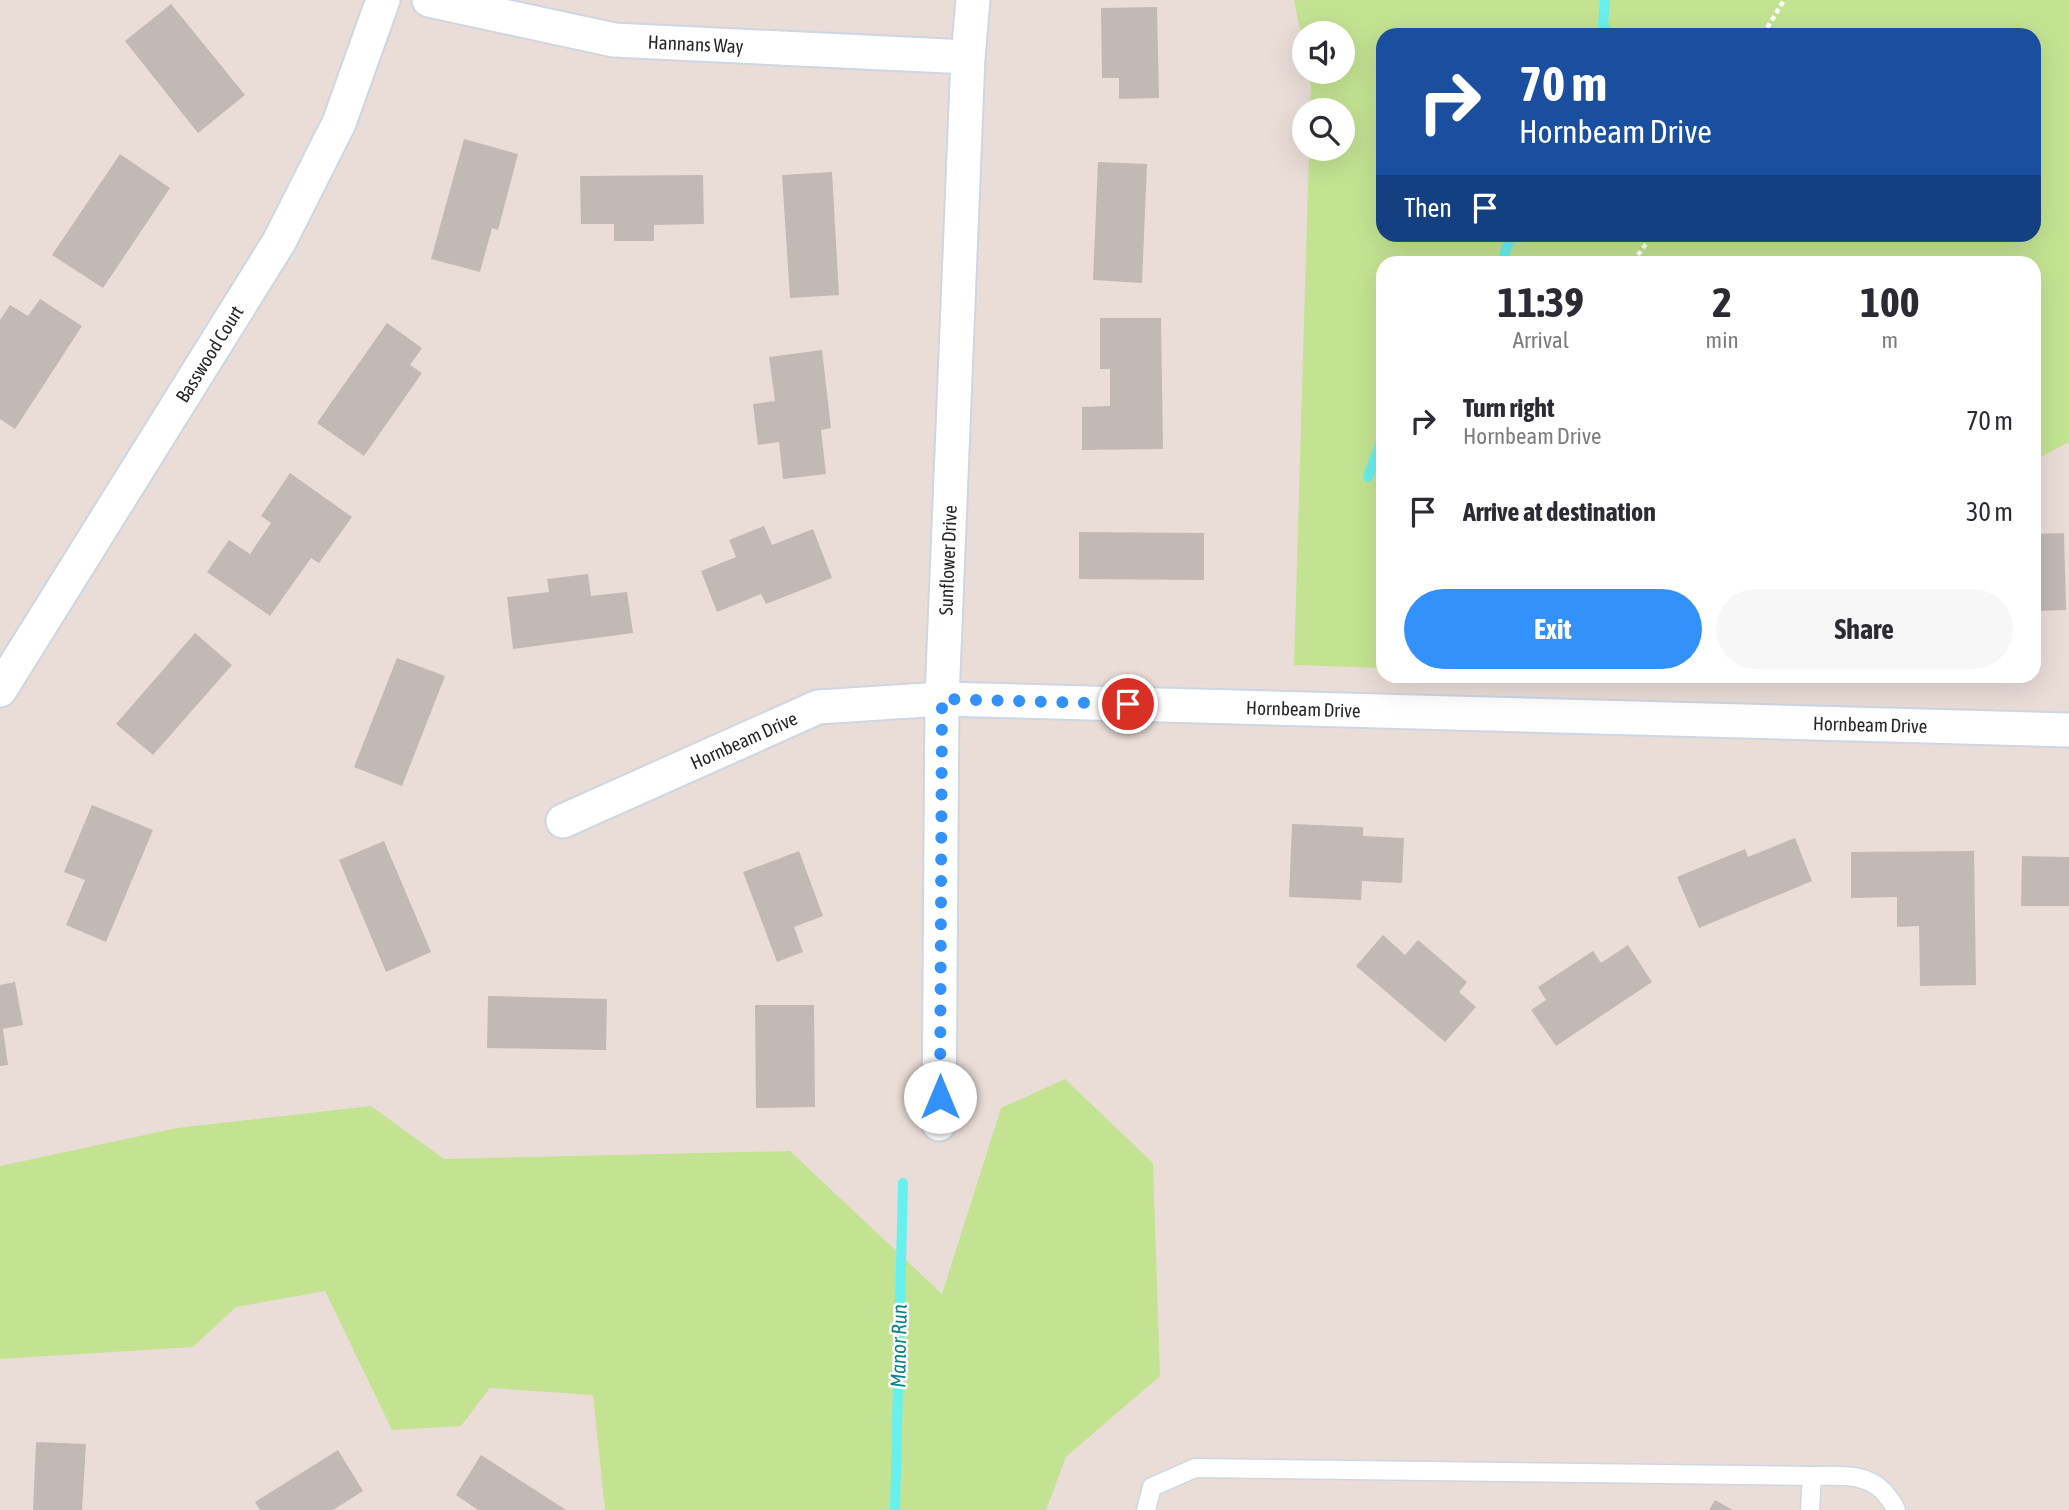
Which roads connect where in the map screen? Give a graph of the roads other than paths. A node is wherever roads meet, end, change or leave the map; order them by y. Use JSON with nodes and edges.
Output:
{"nodes":[{"id":1,"x":383,"y":0,"type":"edge"},
{"id":2,"x":429,"y":0,"type":"edge"},
{"id":3,"x":973,"y":0,"type":"edge"},
{"id":4,"x":968,"y":57,"type":"junction"},
{"id":5,"x":0,"y":690,"type":"edge"},
{"id":6,"x":942,"y":699,"type":"junction"},
{"id":7,"x":2069,"y":730,"type":"edge"},
{"id":8,"x":563,"y":821,"type":"dead end"},
{"id":9,"x":939,"y":1124,"type":"dead end"},
{"id":10,"x":1812,"y":1476,"type":"junction"},
{"id":11,"x":1146,"y":1510,"type":"edge"},
{"id":12,"x":1810,"y":1510,"type":"edge"},
{"id":13,"x":1896,"y":1510,"type":"edge"}],
"edges":[{"from":1,"to":5,"type":"street","name":"Basswood Court"},
{"from":2,"to":4,"type":"street","name":"Hannans Way"},
{"from":3,"to":4,"type":"street","name":"Sunflower Drive"},
{"from":4,"to":6,"type":"street","name":"Sunflower Drive"},
{"from":6,"to":7,"type":"street","name":"Hornbeam Drive"},
{"from":6,"to":8,"type":"street","name":"Hornbeam Drive"},
{"from":6,"to":9,"type":"street","name":"Sunflower Drive"},
{"from":10,"to":11,"type":"lane"},
{"from":10,"to":12,"type":"lane"},
{"from":10,"to":13,"type":"lane"}]}
